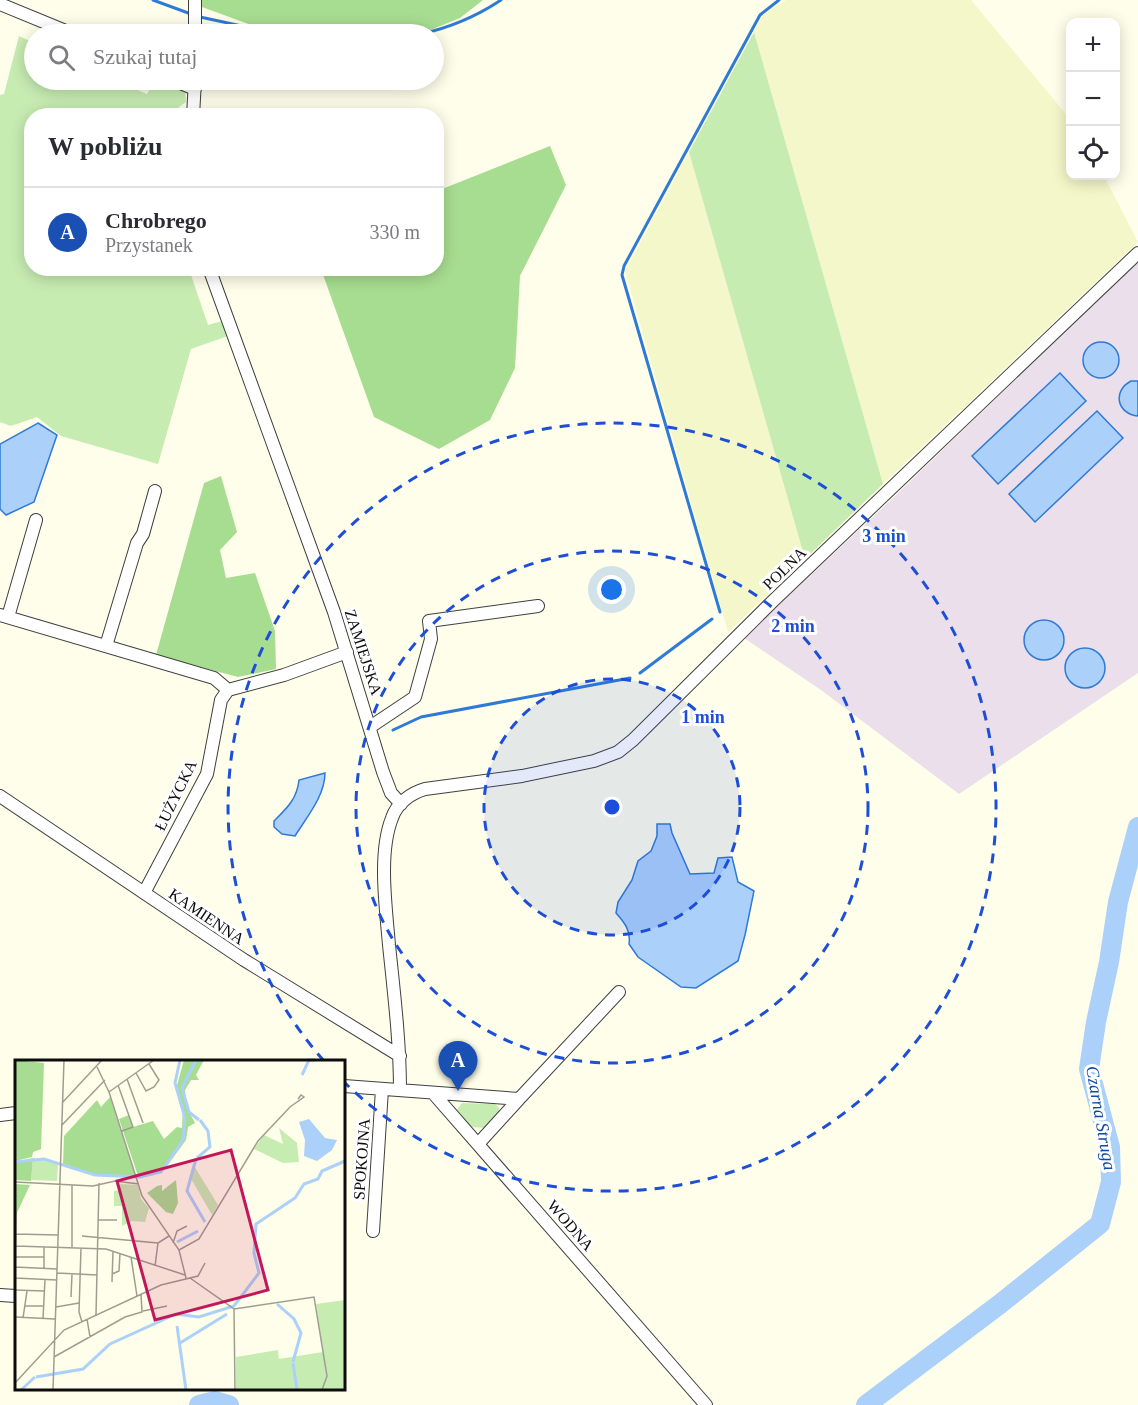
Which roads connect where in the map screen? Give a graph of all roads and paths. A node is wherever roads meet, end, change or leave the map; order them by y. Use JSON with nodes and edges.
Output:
{"nodes":[{"id":1,"x":0,"y":4,"type":"edge"},
{"id":2,"x":49,"y":24,"type":"edge"},
{"id":3,"x":195,"y":90,"type":"edge"},
{"id":4,"x":194,"y":108,"type":"edge"},
{"id":5,"x":1138,"y":253,"type":"edge"},
{"id":6,"x":212,"y":276,"type":"edge"},
{"id":7,"x":154,"y":491,"type":"dead end"},
{"id":8,"x":36,"y":520,"type":"dead end"},
{"id":9,"x":538,"y":606,"type":"dead end"},
{"id":10,"x":4,"y":616,"type":"edge"},
{"id":11,"x":106,"y":646,"type":"junction"},
{"id":12,"x":347,"y":652,"type":"junction"},
{"id":13,"x":228,"y":690,"type":"junction"},
{"id":14,"x":370,"y":727,"type":"junction"},
{"id":15,"x":0,"y":796,"type":"edge"},
{"id":16,"x":401,"y":804,"type":"junction"},
{"id":17,"x":144,"y":893,"type":"junction"},
{"id":18,"x":619,"y":992,"type":"dead end"},
{"id":19,"x":400,"y":1056,"type":"junction"},
{"id":20,"x":345,"y":1086,"type":"edge"},
{"id":21,"x":382,"y":1089,"type":"junction"},
{"id":22,"x":400,"y":1090,"type":"junction"},
{"id":23,"x":433,"y":1093,"type":"junction"},
{"id":24,"x":519,"y":1099,"type":"junction"},
{"id":25,"x":15,"y":1113,"type":"edge"},
{"id":26,"x":0,"y":1115,"type":"edge"},
{"id":27,"x":478,"y":1144,"type":"junction"},
{"id":28,"x":373,"y":1231,"type":"dead end"},
{"id":29,"x":0,"y":1295,"type":"edge"},
{"id":30,"x":15,"y":1296,"type":"edge"},
{"id":31,"x":706,"y":1405,"type":"edge"}],
"edges":[{"from":1,"to":2,"type":"street"},
{"from":3,"to":4,"type":"street"},
{"from":5,"to":16,"type":"street","name":"POLNA"},
{"from":6,"to":12,"type":"street","name":"ZAMIEJSKA"},
{"from":7,"to":11,"type":"street"},
{"from":8,"to":10,"type":"street"},
{"from":9,"to":14,"type":"street"},
{"from":10,"to":11,"type":"street"},
{"from":11,"to":13,"type":"street"},
{"from":12,"to":13,"type":"street"},
{"from":12,"to":14,"type":"street","name":"ZAMIEJSKA"},
{"from":13,"to":17,"type":"street","name":"ŁUŻYCKA"},
{"from":14,"to":16,"type":"street","name":"ZAMIEJSKA"},
{"from":15,"to":17,"type":"street","name":"KAMIENNA"},
{"from":16,"to":19,"type":"street"},
{"from":17,"to":19,"type":"street","name":"KAMIENNA"},
{"from":18,"to":24,"type":"street"},
{"from":19,"to":22,"type":"street"},
{"from":20,"to":21,"type":"street"},
{"from":21,"to":22,"type":"street"},
{"from":21,"to":28,"type":"street","name":"SPOKOJNA"},
{"from":22,"to":23,"type":"street"},
{"from":23,"to":24,"type":"street"},
{"from":23,"to":27,"type":"street","name":"WODNA"},
{"from":24,"to":27,"type":"street"},
{"from":25,"to":26,"type":"street"},
{"from":27,"to":31,"type":"street","name":"WODNA"},
{"from":29,"to":30,"type":"street"}]}
